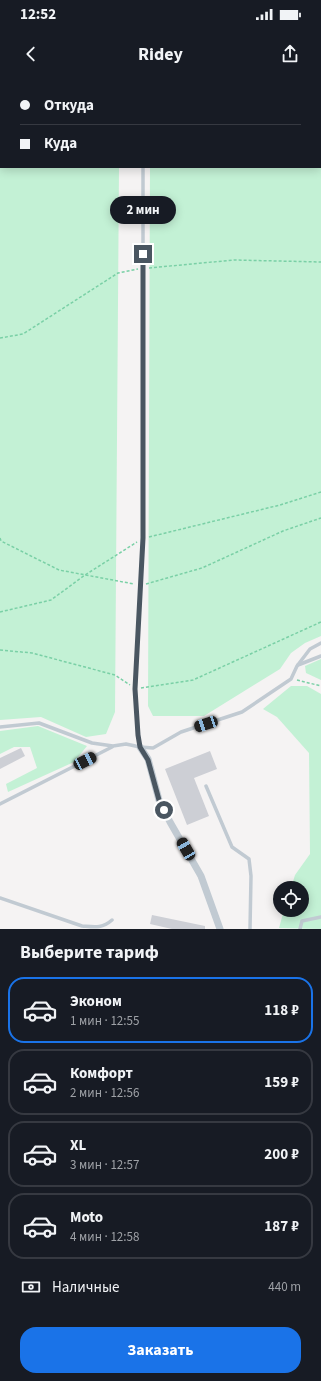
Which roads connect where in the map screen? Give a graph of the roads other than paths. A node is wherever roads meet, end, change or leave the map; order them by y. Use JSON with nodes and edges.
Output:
{"nodes":[{"id":1,"x":143,"y":168,"type":"edge"},
{"id":2,"x":321,"y":643,"type":"edge"},
{"id":3,"x":321,"y":656,"type":"edge"},
{"id":4,"x":297,"y":666,"type":"junction"},
{"id":5,"x":0,"y":727,"type":"edge"},
{"id":6,"x":113,"y":746,"type":"junction"},
{"id":7,"x":140,"y":747,"type":"junction"},
{"id":8,"x":206,"y":786,"type":"dead end"},
{"id":9,"x":0,"y":804,"type":"edge"},
{"id":10,"x":0,"y":898,"type":"edge"},
{"id":11,"x":321,"y":916,"type":"edge"},
{"id":12,"x":112,"y":920,"type":"dead end"},
{"id":13,"x":220,"y":929,"type":"edge"},
{"id":14,"x":250,"y":929,"type":"edge"},
{"id":15,"x":300,"y":929,"type":"edge"}],
"edges":[{"from":1,"to":7,"type":"lane"},
{"from":2,"to":4,"type":"lane"},
{"from":3,"to":4,"type":"lane"},
{"from":4,"to":7,"type":"lane"},
{"from":5,"to":6,"type":"lane"},
{"from":6,"to":7,"type":"lane"},
{"from":6,"to":9,"type":"lane"},
{"from":7,"to":13,"type":"street"},
{"from":8,"to":14,"type":"lane"},
{"from":10,"to":12,"type":"lane"},
{"from":11,"to":15,"type":"lane"}]}
